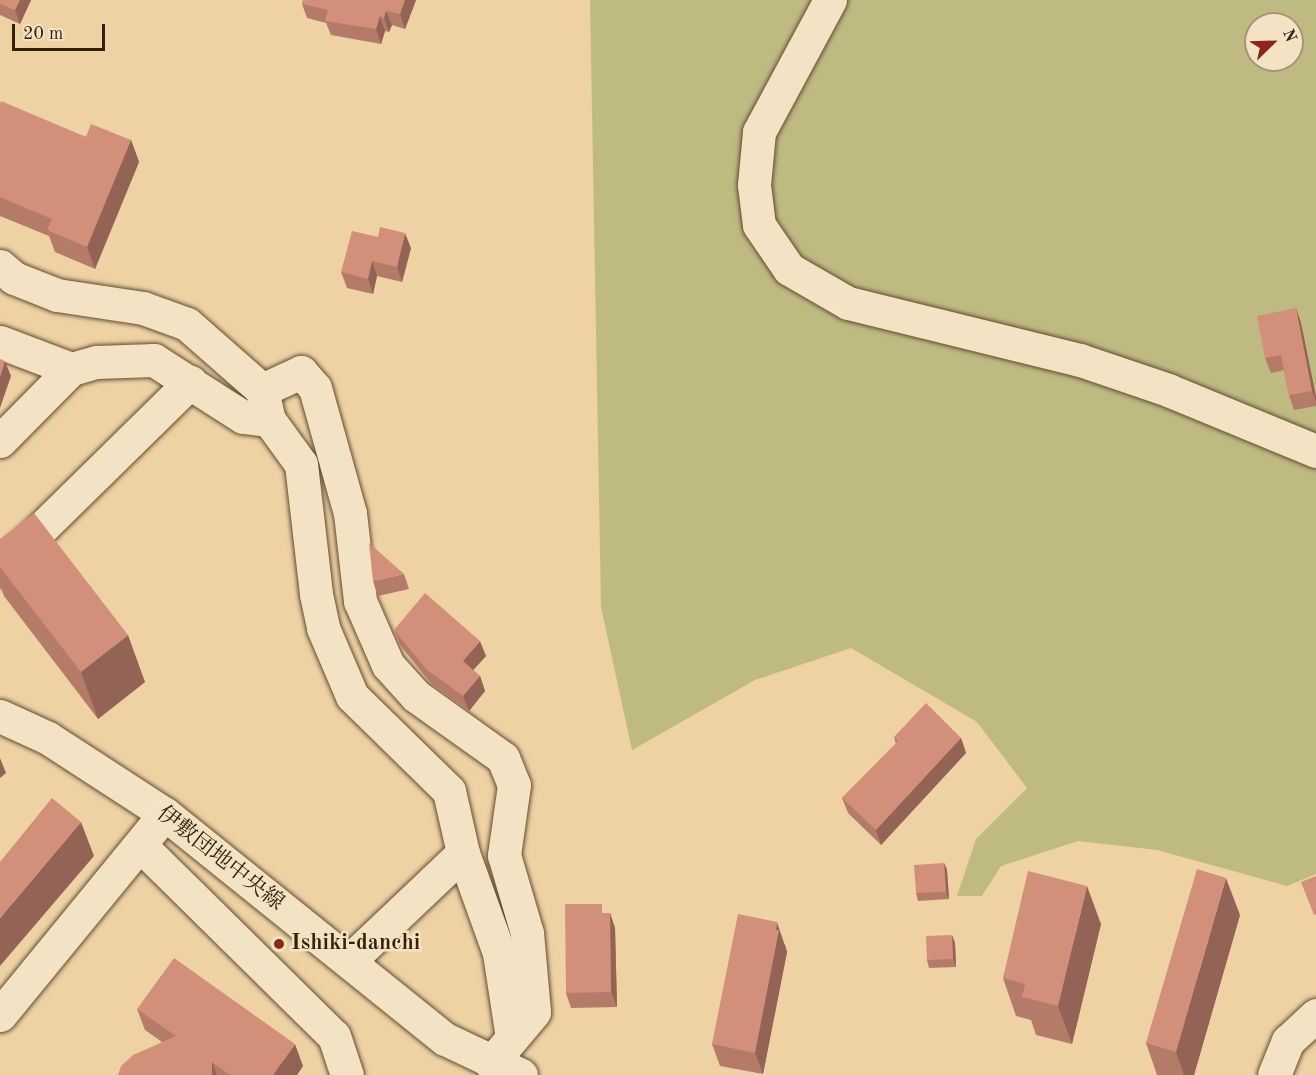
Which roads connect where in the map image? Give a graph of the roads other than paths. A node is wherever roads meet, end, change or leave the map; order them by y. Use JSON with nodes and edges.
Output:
{"nodes":[{"id":1,"x":830,"y":0,"type":"edge"},
{"id":2,"x":0,"y":266,"type":"edge"},
{"id":3,"x":0,"y":342,"type":"edge"},
{"id":4,"x":71,"y":369,"type":"junction"},
{"id":5,"x":190,"y":382,"type":"junction"},
{"id":6,"x":266,"y":405,"type":"junction"},
{"id":7,"x":0,"y":441,"type":"edge"},
{"id":8,"x":1316,"y":451,"type":"edge"},
{"id":9,"x":0,"y":569,"type":"edge"},
{"id":10,"x":0,"y":716,"type":"edge"},
{"id":11,"x":165,"y":814,"type":"junction"},
{"id":12,"x":140,"y":845,"type":"junction"},
{"id":13,"x":463,"y":853,"type":"junction"},
{"id":14,"x":349,"y":961,"type":"junction"},
{"id":15,"x":0,"y":1015,"type":"edge"},
{"id":16,"x":1316,"y":1015,"type":"edge"},
{"id":17,"x":512,"y":1038,"type":"junction"},
{"id":18,"x":491,"y":1063,"type":"junction"},
{"id":19,"x":347,"y":1075,"type":"edge"},
{"id":20,"x":521,"y":1075,"type":"edge"},
{"id":21,"x":1274,"y":1075,"type":"edge"}],
"edges":[{"from":1,"to":8,"type":"street"},
{"from":2,"to":6,"type":"street"},
{"from":3,"to":4,"type":"street"},
{"from":4,"to":5,"type":"street"},
{"from":4,"to":7,"type":"street"},
{"from":5,"to":6,"type":"street"},
{"from":5,"to":9,"type":"street"},
{"from":6,"to":13,"type":"street"},
{"from":6,"to":17,"type":"street"},
{"from":10,"to":11,"type":"street","name":"伊敷団地中央線"},
{"from":11,"to":12,"type":"street"},
{"from":11,"to":14,"type":"street","name":"伊敷団地中央線"},
{"from":12,"to":15,"type":"street"},
{"from":12,"to":19,"type":"street"},
{"from":13,"to":14,"type":"street"},
{"from":13,"to":17,"type":"street"},
{"from":14,"to":18,"type":"street","name":"伊敷団地中央線"},
{"from":16,"to":21,"type":"street"},
{"from":17,"to":18,"type":"street"},
{"from":18,"to":20,"type":"street","name":"伊敷団地中央線"}]}
